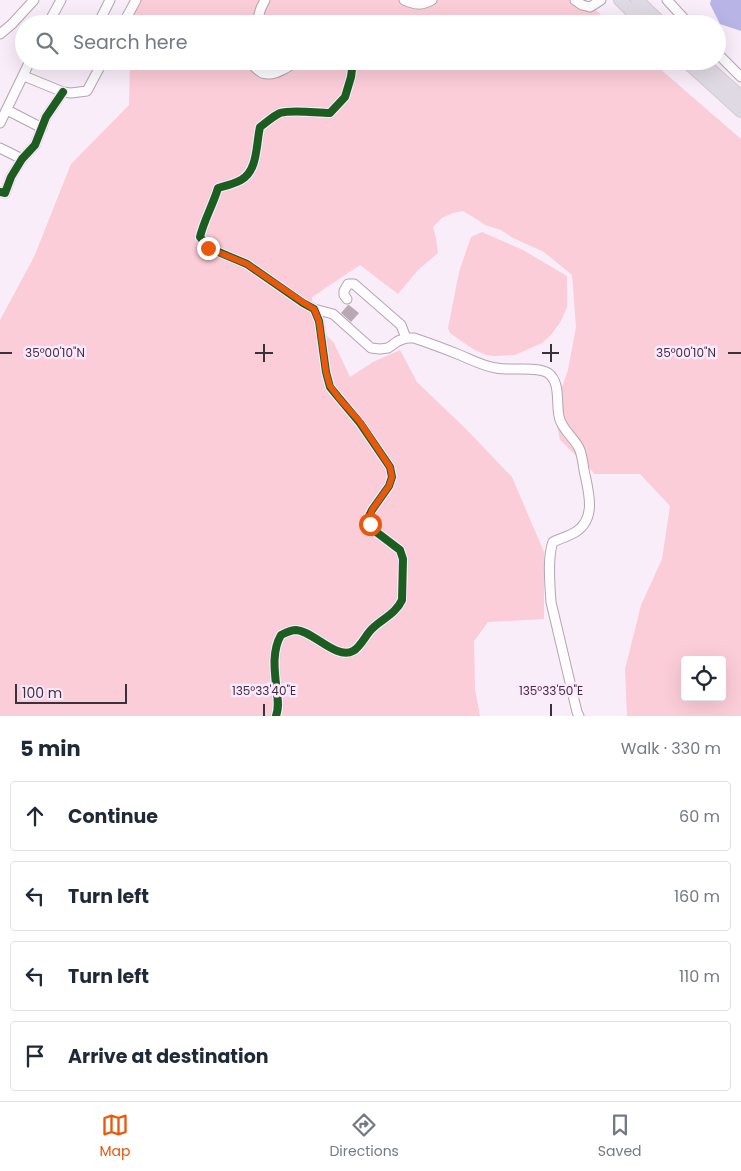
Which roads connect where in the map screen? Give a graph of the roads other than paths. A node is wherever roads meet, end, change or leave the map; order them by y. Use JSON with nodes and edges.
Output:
{"nodes":[{"id":1,"x":34,"y":0,"type":"edge"},
{"id":2,"x":61,"y":0,"type":"edge"},
{"id":3,"x":110,"y":0,"type":"edge"},
{"id":4,"x":136,"y":0,"type":"edge"},
{"id":5,"x":265,"y":0,"type":"edge"},
{"id":6,"x":404,"y":0,"type":"edge"},
{"id":7,"x":432,"y":0,"type":"edge"},
{"id":8,"x":576,"y":0,"type":"edge"},
{"id":9,"x":637,"y":0,"type":"edge"},
{"id":10,"x":643,"y":0,"type":"edge"},
{"id":11,"x":667,"y":0,"type":"edge"},
{"id":12,"x":621,"y":1,"type":"edge"},
{"id":13,"x":599,"y":2,"type":"edge"},
{"id":14,"x":20,"y":15,"type":"edge"},
{"id":15,"x":53,"y":15,"type":"edge"},
{"id":16,"x":102,"y":15,"type":"edge"},
{"id":17,"x":128,"y":15,"type":"edge"},
{"id":18,"x":259,"y":15,"type":"edge"},
{"id":19,"x":636,"y":15,"type":"edge"},
{"id":20,"x":653,"y":15,"type":"edge"},
{"id":21,"x":657,"y":15,"type":"edge"},
{"id":22,"x":681,"y":15,"type":"edge"},
{"id":23,"x":15,"y":21,"type":"edge"},
{"id":24,"x":0,"y":34,"type":"edge"},
{"id":25,"x":726,"y":62,"type":"edge"},
{"id":26,"x":26,"y":70,"type":"edge"},
{"id":27,"x":98,"y":70,"type":"edge"},
{"id":28,"x":257,"y":70,"type":"edge"},
{"id":29,"x":263,"y":70,"type":"edge"},
{"id":30,"x":282,"y":70,"type":"edge"},
{"id":31,"x":352,"y":70,"type":"edge"},
{"id":32,"x":696,"y":70,"type":"edge"},
{"id":33,"x":711,"y":70,"type":"edge"},
{"id":34,"x":262,"y":73,"type":"junction"},
{"id":35,"x":24,"y":76,"type":"junction"},
{"id":36,"x":741,"y":77,"type":"edge"},
{"id":37,"x":62,"y":92,"type":"junction"},
{"id":38,"x":741,"y":97,"type":"edge"},
{"id":39,"x":7,"y":110,"type":"junction"},
{"id":40,"x":741,"y":111,"type":"edge"},
{"id":41,"x":0,"y":123,"type":"edge"},
{"id":42,"x":42,"y":128,"type":"junction"},
{"id":43,"x":0,"y":148,"type":"edge"},
{"id":44,"x":22,"y":159,"type":"junction"},
{"id":45,"x":0,"y":192,"type":"edge"},
{"id":46,"x":347,"y":299,"type":"dead end"},
{"id":47,"x":314,"y":309,"type":"junction"},
{"id":48,"x":406,"y":338,"type":"junction"},
{"id":49,"x":276,"y":716,"type":"edge"},
{"id":50,"x":579,"y":716,"type":"edge"}],
"edges":[{"from":1,"to":14,"type":"street"},
{"from":2,"to":15,"type":"street"},
{"from":3,"to":16,"type":"street"},
{"from":4,"to":17,"type":"street"},
{"from":5,"to":18,"type":"street"},
{"from":6,"to":7,"type":"street"},
{"from":8,"to":13,"type":"street"},
{"from":9,"to":20,"type":"highway"},
{"from":10,"to":21,"type":"highway"},
{"from":11,"to":22,"type":"street"},
{"from":12,"to":19,"type":"highway"},
{"from":23,"to":24,"type":"street"},
{"from":25,"to":36,"type":"street"},
{"from":26,"to":35,"type":"street"},
{"from":27,"to":37,"type":"street"},
{"from":28,"to":34,"type":"street"},
{"from":29,"to":34,"type":"street"},
{"from":30,"to":34,"type":"street"},
{"from":31,"to":47,"type":"street"},
{"from":32,"to":40,"type":"highway"},
{"from":33,"to":38,"type":"highway"},
{"from":35,"to":37,"type":"street"},
{"from":35,"to":39,"type":"street"},
{"from":37,"to":42,"type":"street"},
{"from":39,"to":41,"type":"street"},
{"from":39,"to":42,"type":"street"},
{"from":42,"to":44,"type":"street"},
{"from":43,"to":44,"type":"street"},
{"from":44,"to":45,"type":"street"},
{"from":46,"to":48,"type":"street"},
{"from":47,"to":48,"type":"street"},
{"from":47,"to":49,"type":"street"},
{"from":48,"to":50,"type":"street"}]}
